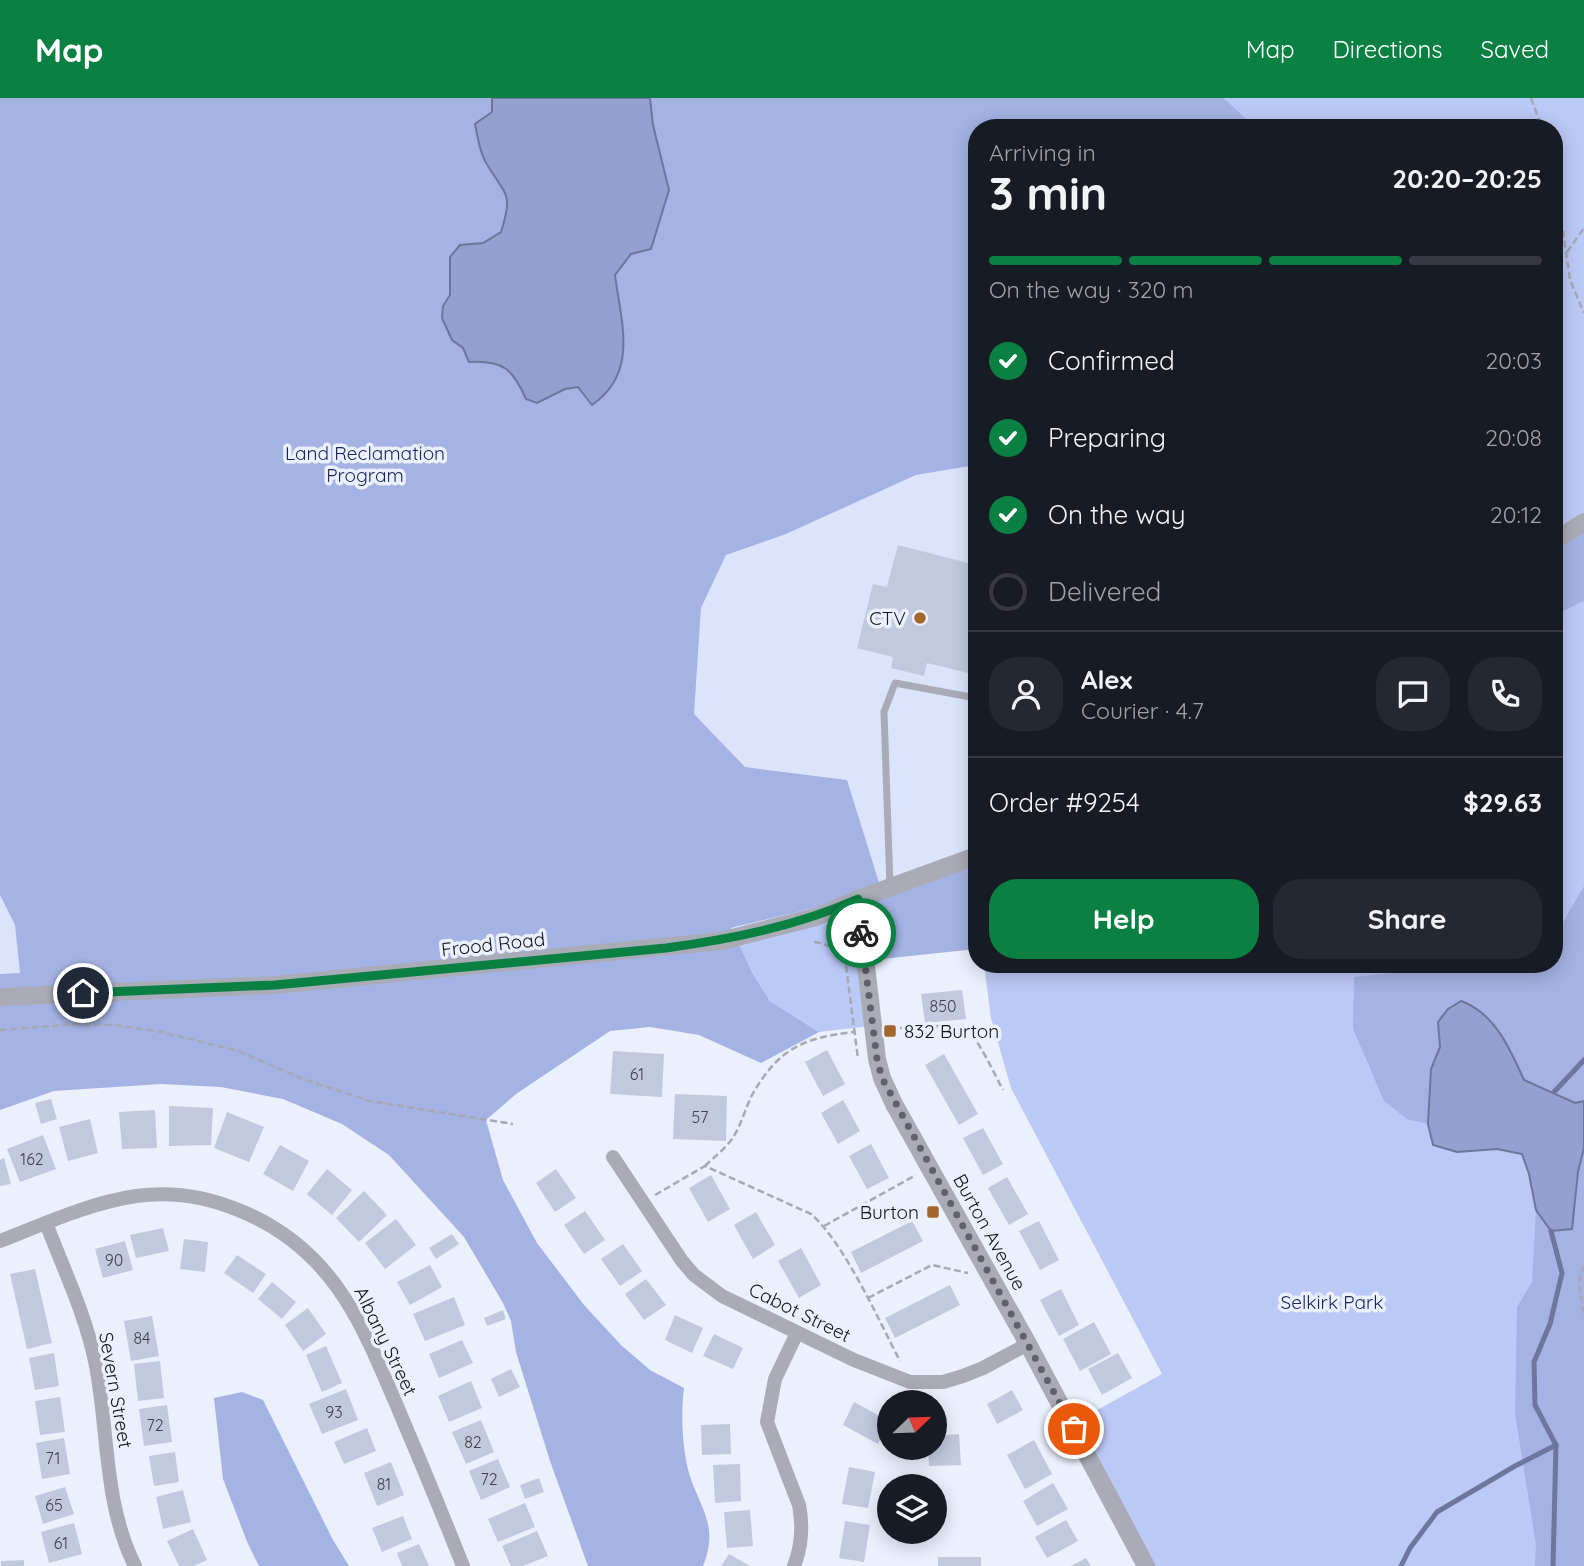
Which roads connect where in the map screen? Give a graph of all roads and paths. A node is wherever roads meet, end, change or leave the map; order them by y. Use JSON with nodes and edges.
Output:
{"nodes":[{"id":1,"x":1531,"y":98,"type":"edge"},
{"id":2,"x":1539,"y":119,"type":"edge"},
{"id":3,"x":1563,"y":226,"type":"edge"},
{"id":4,"x":1584,"y":228,"type":"edge"},
{"id":5,"x":1567,"y":252,"type":"junction"},
{"id":6,"x":1584,"y":313,"type":"edge"},
{"id":7,"x":1584,"y":523,"type":"edge"},
{"id":8,"x":1563,"y":536,"type":"edge"},
{"id":9,"x":968,"y":697,"type":"edge"},
{"id":10,"x":968,"y":859,"type":"edge"},
{"id":11,"x":890,"y":887,"type":"junction"},
{"id":12,"x":858,"y":899,"type":"junction"},
{"id":13,"x":0,"y":997,"type":"edge"},
{"id":14,"x":0,"y":1030,"type":"edge"},
{"id":15,"x":873,"y":1030,"type":"junction"},
{"id":16,"x":854,"y":1032,"type":"dead end"},
{"id":17,"x":1003,"y":1090,"type":"dead end"},
{"id":18,"x":513,"y":1124,"type":"dead end"},
{"id":19,"x":613,"y":1157,"type":"dead end"},
{"id":20,"x":705,"y":1166,"type":"junction"},
{"id":21,"x":916,"y":1175,"type":"dead end"},
{"id":22,"x":643,"y":1202,"type":"junction"},
{"id":23,"x":46,"y":1223,"type":"junction"},
{"id":24,"x":824,"y":1226,"type":"junction"},
{"id":25,"x":0,"y":1241,"type":"edge"},
{"id":26,"x":1584,"y":1265,"type":"edge"},
{"id":27,"x":968,"y":1273,"type":"dead end"},
{"id":28,"x":867,"y":1299,"type":"junction"},
{"id":29,"x":1584,"y":1317,"type":"edge"},
{"id":30,"x":797,"y":1333,"type":"junction"},
{"id":31,"x":1028,"y":1344,"type":"junction"},
{"id":32,"x":910,"y":1382,"type":"junction"},
{"id":33,"x":135,"y":1566,"type":"edge"},
{"id":34,"x":463,"y":1566,"type":"edge"},
{"id":35,"x":794,"y":1566,"type":"edge"},
{"id":36,"x":1146,"y":1566,"type":"edge"}],
"edges":[{"from":1,"to":2,"type":"path"},
{"from":3,"to":5,"type":"path"},
{"from":4,"to":5,"type":"path"},
{"from":5,"to":6,"type":"path"},
{"from":7,"to":8,"type":"street"},
{"from":9,"to":11,"type":"lane"},
{"from":10,"to":11,"type":"street","name":"Frood Road"},
{"from":11,"to":12,"type":"street","name":"Frood Road"},
{"from":12,"to":13,"type":"street","name":"Frood Road"},
{"from":12,"to":15,"type":"street","name":"Burton Avenue"},
{"from":14,"to":18,"type":"path"},
{"from":15,"to":17,"type":"path"},
{"from":15,"to":31,"type":"street","name":"Burton Avenue"},
{"from":16,"to":20,"type":"path"},
{"from":19,"to":22,"type":"street","name":"Cabot Street"},
{"from":20,"to":22,"type":"path"},
{"from":20,"to":24,"type":"path"},
{"from":21,"to":24,"type":"path"},
{"from":22,"to":30,"type":"street","name":"Cabot Street"},
{"from":23,"to":25,"type":"street","name":"Albany Street"},
{"from":23,"to":33,"type":"street","name":"Severn Street"},
{"from":23,"to":34,"type":"street","name":"Albany Street"},
{"from":24,"to":28,"type":"path"},
{"from":26,"to":29,"type":"path"},
{"from":27,"to":28,"type":"path"},
{"from":28,"to":32,"type":"path"},
{"from":30,"to":32,"type":"street","name":"Cabot Street"},
{"from":30,"to":35,"type":"street"},
{"from":31,"to":32,"type":"street","name":"Cabot Street"},
{"from":31,"to":36,"type":"street","name":"Burton Avenue"}]}
